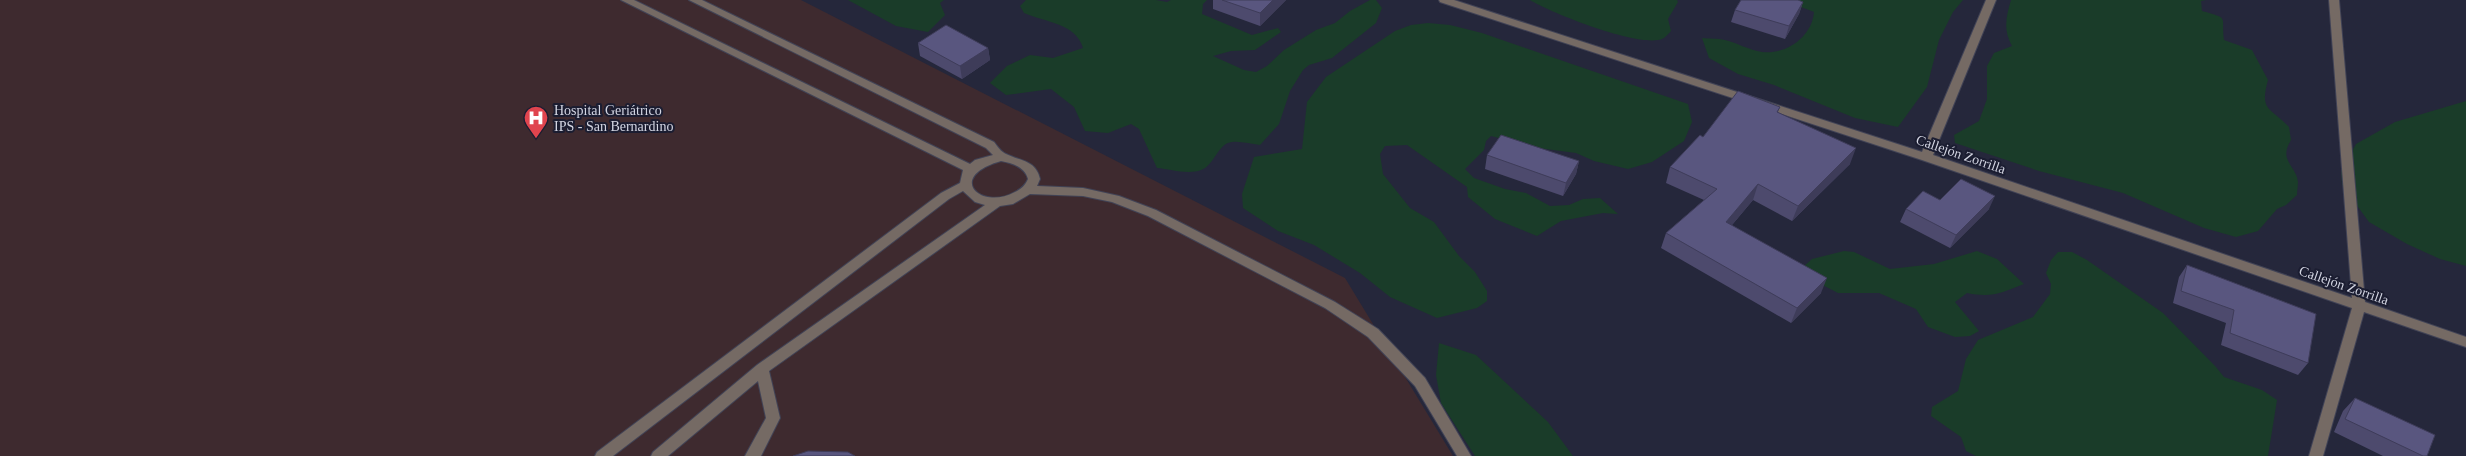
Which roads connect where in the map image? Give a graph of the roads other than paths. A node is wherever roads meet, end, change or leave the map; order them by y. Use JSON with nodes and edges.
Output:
{"nodes":[{"id":1,"x":626,"y":0,"type":"edge"},
{"id":2,"x":694,"y":0,"type":"edge"},
{"id":3,"x":1444,"y":0,"type":"edge"},
{"id":4,"x":1992,"y":0,"type":"edge"},
{"id":5,"x":2334,"y":0,"type":"edge"},
{"id":6,"x":1926,"y":157,"type":"junction"},
{"id":7,"x":1001,"y":158,"type":"junction"},
{"id":8,"x":970,"y":170,"type":"junction"},
{"id":9,"x":965,"y":185,"type":"junction"},
{"id":10,"x":1028,"y":190,"type":"junction"},
{"id":11,"x":997,"y":202,"type":"junction"},
{"id":12,"x":2359,"y":306,"type":"junction"},
{"id":13,"x":2466,"y":342,"type":"edge"},
{"id":14,"x":762,"y":369,"type":"junction"},
{"id":15,"x":1464,"y":455,"type":"edge"},
{"id":16,"x":602,"y":456,"type":"edge"},
{"id":17,"x":658,"y":456,"type":"edge"},
{"id":18,"x":752,"y":456,"type":"edge"},
{"id":19,"x":2316,"y":456,"type":"edge"}],
"edges":[{"from":1,"to":8,"type":"street"},
{"from":2,"to":7,"type":"street"},
{"from":3,"to":6,"type":"street","name":"Callejón Zorrilla"},
{"from":4,"to":6,"type":"street"},
{"from":5,"to":12,"type":"street"},
{"from":6,"to":12,"type":"street","name":"Callejón Zorrilla"},
{"from":7,"to":8,"type":"street"},
{"from":7,"to":10,"type":"street"},
{"from":8,"to":9,"type":"street"},
{"from":9,"to":11,"type":"street"},
{"from":9,"to":16,"type":"street"},
{"from":10,"to":11,"type":"street"},
{"from":10,"to":15,"type":"street"},
{"from":11,"to":14,"type":"street"},
{"from":12,"to":13,"type":"street","name":"Callejón Zorrilla"},
{"from":12,"to":19,"type":"street"},
{"from":14,"to":17,"type":"street"},
{"from":14,"to":18,"type":"street"}]}
